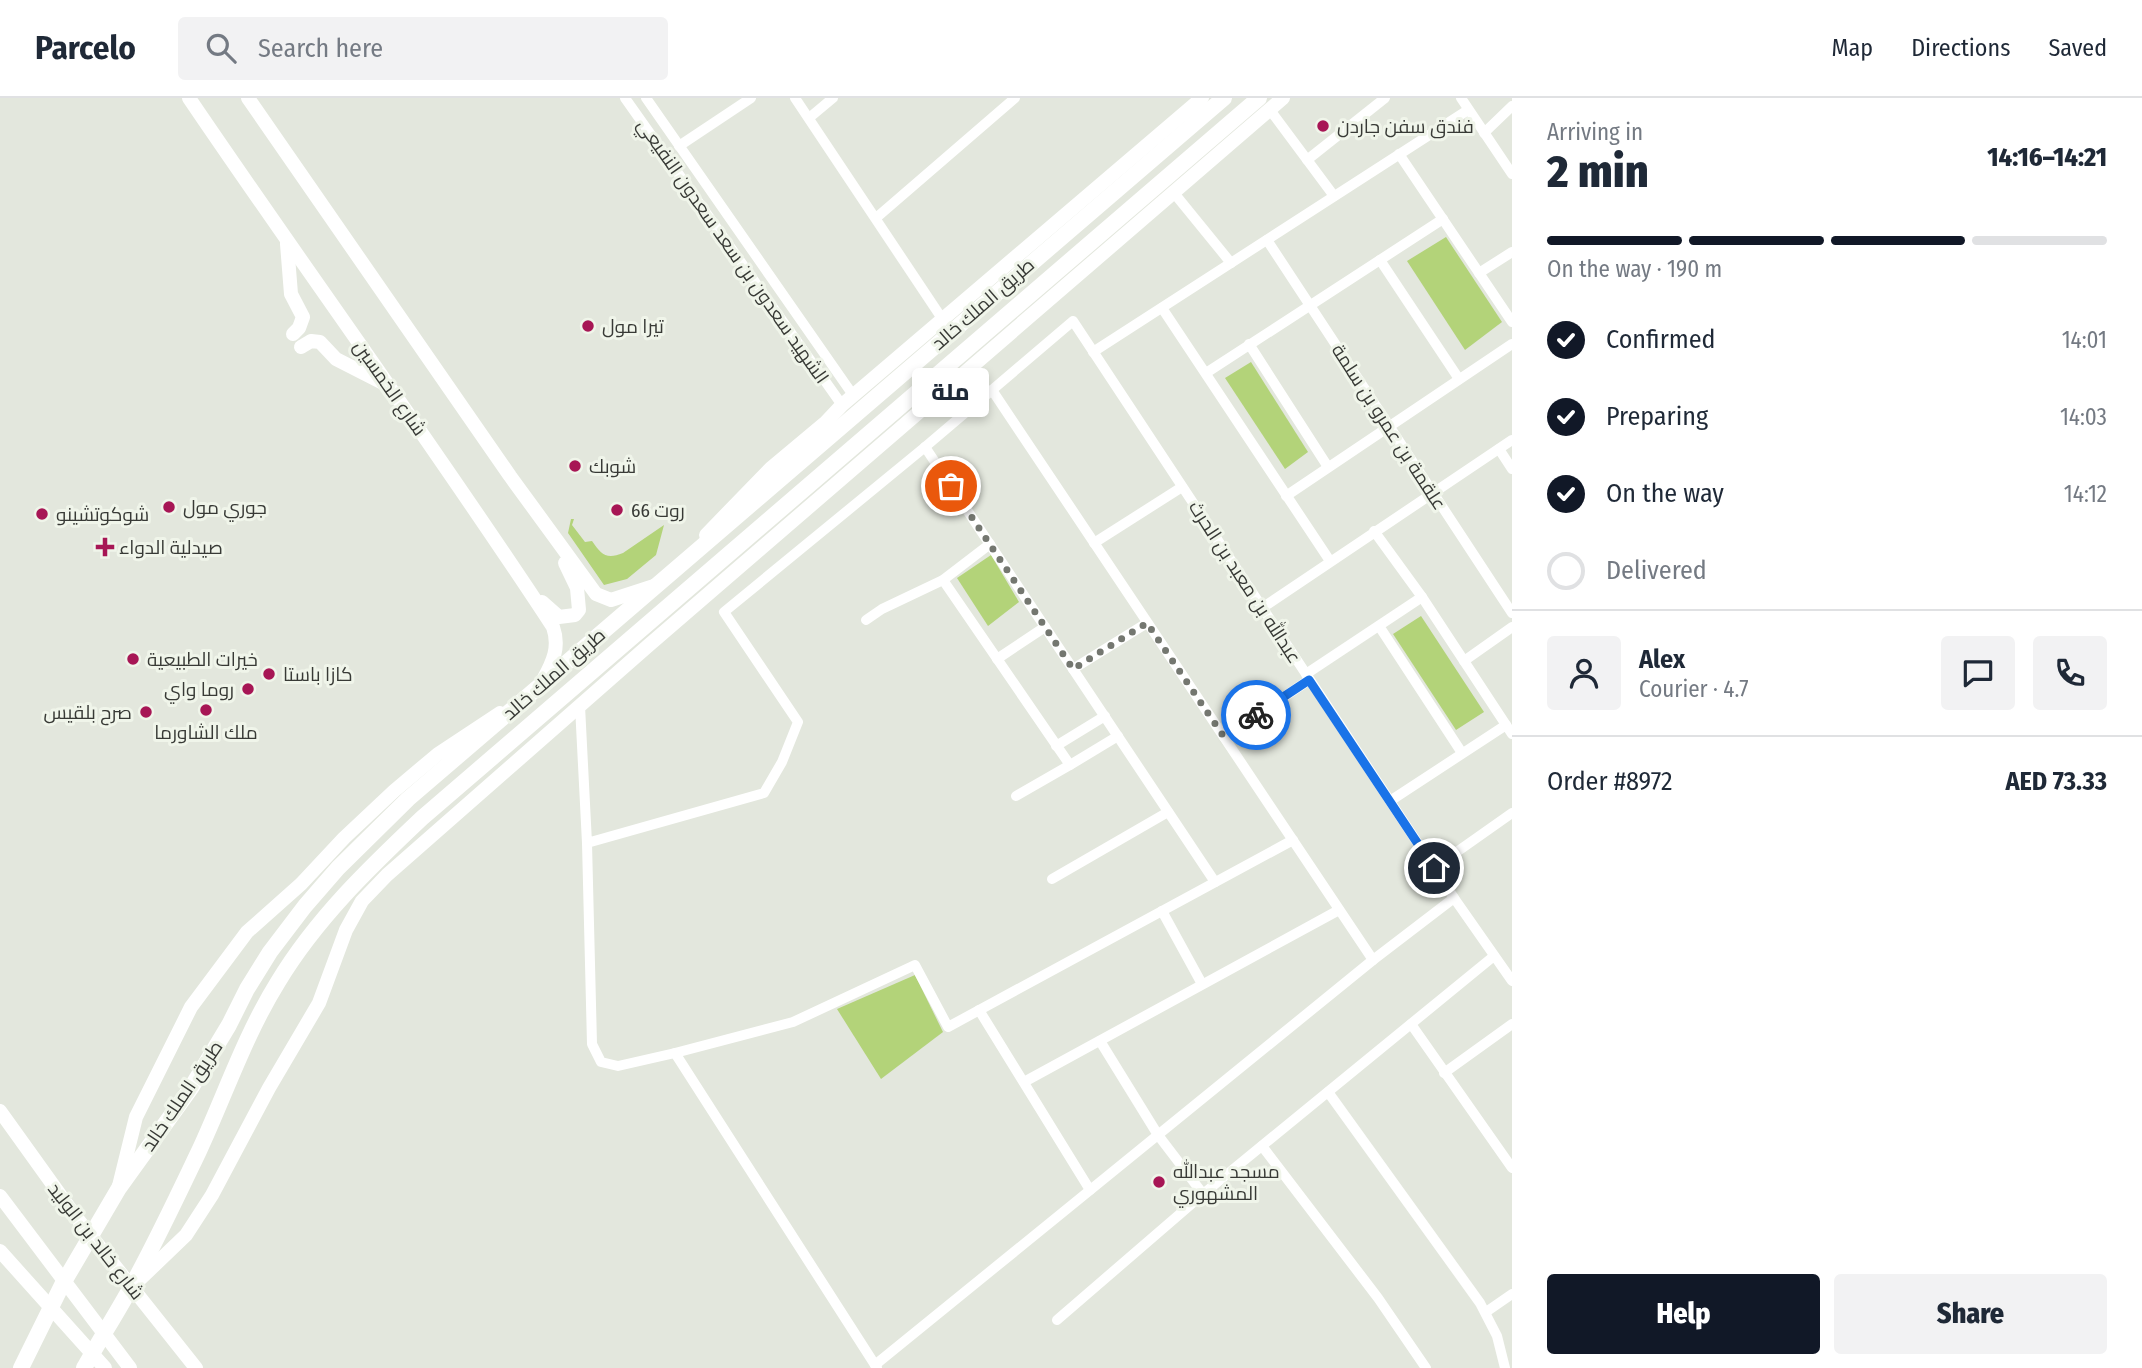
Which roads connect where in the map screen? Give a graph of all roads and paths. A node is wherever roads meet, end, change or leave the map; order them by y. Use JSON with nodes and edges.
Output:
{"nodes":[{"id":1,"x":189,"y":98,"type":"edge"},
{"id":2,"x":248,"y":98,"type":"edge"},
{"id":3,"x":625,"y":98,"type":"edge"},
{"id":4,"x":646,"y":98,"type":"edge"},
{"id":5,"x":751,"y":98,"type":"edge"},
{"id":6,"x":794,"y":98,"type":"edge"},
{"id":7,"x":832,"y":98,"type":"edge"},
{"id":8,"x":1015,"y":98,"type":"edge"},
{"id":9,"x":1202,"y":98,"type":"edge"},
{"id":10,"x":1224,"y":98,"type":"edge"},
{"id":11,"x":1283,"y":98,"type":"edge"},
{"id":12,"x":1385,"y":98,"type":"edge"},
{"id":13,"x":1461,"y":98,"type":"edge"},
{"id":14,"x":1264,"y":104,"type":"edge"},
{"id":15,"x":1512,"y":106,"type":"edge"},
{"id":16,"x":1468,"y":110,"type":"junction"},
{"id":17,"x":809,"y":118,"type":"junction"},
{"id":18,"x":1484,"y":133,"type":"junction"},
{"id":19,"x":679,"y":146,"type":"junction"},
{"id":20,"x":1399,"y":154,"type":"junction"},
{"id":21,"x":1307,"y":160,"type":"junction"},
{"id":22,"x":1512,"y":174,"type":"edge"},
{"id":23,"x":1174,"y":193,"type":"junction"},
{"id":24,"x":1334,"y":196,"type":"junction"},
{"id":25,"x":876,"y":218,"type":"junction"},
{"id":26,"x":1443,"y":219,"type":"junction"},
{"id":27,"x":1267,"y":240,"type":"junction"},
{"id":28,"x":287,"y":243,"type":"junction"},
{"id":29,"x":1512,"y":252,"type":"edge"},
{"id":30,"x":1380,"y":260,"type":"junction"},
{"id":31,"x":1231,"y":263,"type":"junction"},
{"id":32,"x":1479,"y":273,"type":"junction"},
{"id":33,"x":1310,"y":306,"type":"junction"},
{"id":34,"x":1162,"y":308,"type":"junction"},
{"id":35,"x":943,"y":320,"type":"junction"},
{"id":36,"x":1512,"y":323,"type":"edge"},
{"id":37,"x":1249,"y":344,"type":"junction"},
{"id":38,"x":1512,"y":344,"type":"edge"},
{"id":39,"x":1093,"y":352,"type":"junction"},
{"id":40,"x":1206,"y":373,"type":"junction"},
{"id":41,"x":1459,"y":379,"type":"junction"},
{"id":42,"x":390,"y":386,"type":"junction"},
{"id":43,"x":992,"y":390,"type":"junction"},
{"id":44,"x":848,"y":400,"type":"junction"},
{"id":45,"x":1388,"y":426,"type":"junction"},
{"id":46,"x":1512,"y":440,"type":"edge"},
{"id":47,"x":925,"y":447,"type":"junction"},
{"id":48,"x":1499,"y":449,"type":"junction"},
{"id":49,"x":1328,"y":467,"type":"junction"},
{"id":50,"x":1512,"y":469,"type":"edge"},
{"id":51,"x":1182,"y":487,"type":"junction"},
{"id":52,"x":1432,"y":494,"type":"junction"},
{"id":53,"x":1286,"y":496,"type":"junction"},
{"id":54,"x":1374,"y":531,"type":"junction"},
{"id":55,"x":551,"y":534,"type":"junction"},
{"id":56,"x":1094,"y":543,"type":"junction"},
{"id":57,"x":990,"y":544,"type":"junction"},
{"id":58,"x":1330,"y":561,"type":"junction"},
{"id":59,"x":943,"y":580,"type":"junction"},
{"id":60,"x":657,"y":584,"type":"junction"},
{"id":61,"x":530,"y":592,"type":"junction"},
{"id":62,"x":1422,"y":597,"type":"junction"},
{"id":63,"x":1262,"y":608,"type":"junction"},
{"id":64,"x":1512,"y":613,"type":"edge"},
{"id":65,"x":866,"y":620,"type":"dead end"},
{"id":66,"x":1147,"y":623,"type":"junction"},
{"id":67,"x":1379,"y":626,"type":"junction"},
{"id":68,"x":1045,"y":627,"type":"junction"},
{"id":69,"x":1512,"y":627,"type":"edge"},
{"id":70,"x":997,"y":659,"type":"junction"},
{"id":71,"x":1464,"y":661,"type":"junction"},
{"id":72,"x":1073,"y":669,"type":"junction"},
{"id":73,"x":1308,"y":677,"type":"junction"},
{"id":74,"x":540,"y":686,"type":"junction"},
{"id":75,"x":580,"y":706,"type":"junction"},
{"id":76,"x":1105,"y":716,"type":"junction"},
{"id":77,"x":1506,"y":725,"type":"junction"},
{"id":78,"x":1512,"y":734,"type":"edge"},
{"id":79,"x":1118,"y":736,"type":"junction"},
{"id":80,"x":1224,"y":737,"type":"junction"},
{"id":81,"x":1056,"y":746,"type":"junction"},
{"id":82,"x":1462,"y":753,"type":"junction"},
{"id":83,"x":1070,"y":765,"type":"junction"},
{"id":84,"x":1016,"y":796,"type":"dead end"},
{"id":85,"x":1390,"y":801,"type":"junction"},
{"id":86,"x":1168,"y":812,"type":"junction"},
{"id":87,"x":1510,"y":819,"type":"edge"},
{"id":88,"x":1293,"y":840,"type":"junction"},
{"id":89,"x":587,"y":843,"type":"junction"},
{"id":90,"x":1434,"y":868,"type":"junction"},
{"id":91,"x":1052,"y":878,"type":"dead end"},
{"id":92,"x":1215,"y":882,"type":"junction"},
{"id":93,"x":1454,"y":898,"type":"junction"},
{"id":94,"x":1339,"y":910,"type":"junction"},
{"id":95,"x":1162,"y":911,"type":"junction"},
{"id":96,"x":1494,"y":956,"type":"junction"},
{"id":97,"x":1373,"y":960,"type":"junction"},
{"id":98,"x":1512,"y":981,"type":"edge"},
{"id":99,"x":1202,"y":985,"type":"junction"},
{"id":100,"x":979,"y":1010,"type":"junction"},
{"id":101,"x":1411,"y":1024,"type":"junction"},
{"id":102,"x":1512,"y":1024,"type":"edge"},
{"id":103,"x":1100,"y":1041,"type":"junction"},
{"id":104,"x":676,"y":1053,"type":"junction"},
{"id":105,"x":1444,"y":1073,"type":"junction"},
{"id":106,"x":1024,"y":1082,"type":"junction"},
{"id":107,"x":1328,"y":1092,"type":"junction"},
{"id":108,"x":0,"y":1111,"type":"edge"},
{"id":109,"x":1158,"y":1135,"type":"junction"},
{"id":110,"x":1262,"y":1146,"type":"junction"},
{"id":111,"x":1512,"y":1168,"type":"edge"},
{"id":112,"x":119,"y":1188,"type":"junction"},
{"id":113,"x":1090,"y":1190,"type":"junction"},
{"id":114,"x":1203,"y":1194,"type":"junction"},
{"id":115,"x":0,"y":1196,"type":"edge"},
{"id":116,"x":0,"y":1251,"type":"edge"},
{"id":117,"x":131,"y":1288,"type":"junction"},
{"id":118,"x":1512,"y":1294,"type":"edge"},
{"id":119,"x":51,"y":1307,"type":"junction"},
{"id":120,"x":1486,"y":1312,"type":"junction"},
{"id":121,"x":1057,"y":1320,"type":"dead end"},
{"id":122,"x":92,"y":1353,"type":"junction"},
{"id":123,"x":876,"y":1366,"type":"edge"},
{"id":124,"x":21,"y":1368,"type":"edge"},
{"id":125,"x":84,"y":1368,"type":"edge"},
{"id":126,"x":105,"y":1368,"type":"edge"},
{"id":127,"x":130,"y":1368,"type":"edge"},
{"id":128,"x":196,"y":1368,"type":"edge"},
{"id":129,"x":1426,"y":1368,"type":"edge"},
{"id":130,"x":1505,"y":1368,"type":"edge"}],
"edges":[{"from":1,"to":28,"type":"main road","name":"شارع الخمسين"},
{"from":2,"to":55,"type":"main road"},
{"from":3,"to":44,"type":"street","name":"الشهيد سعدون بن سعد سعدون النفيعي"},
{"from":4,"to":19,"type":"street","name":"الشهيد سعدون بن سعد سعدون النفيعي"},
{"from":5,"to":19,"type":"street"},
{"from":6,"to":17,"type":"street"},
{"from":7,"to":17,"type":"street"},
{"from":8,"to":25,"type":"street"},
{"from":9,"to":35,"type":"main road"},
{"from":10,"to":60,"type":"main road","name":"طريق الملك خالد"},
{"from":11,"to":14,"type":"main road"},
{"from":12,"to":21,"type":"street"},
{"from":13,"to":16,"type":"street"},
{"from":14,"to":21,"type":"street"},
{"from":14,"to":23,"type":"main road"},
{"from":14,"to":117,"type":"main road","name":"طريق الملك خالد"},
{"from":15,"to":18,"type":"street"},
{"from":16,"to":18,"type":"street"},
{"from":16,"to":20,"type":"street"},
{"from":17,"to":25,"type":"street"},
{"from":18,"to":22,"type":"street"},
{"from":19,"to":44,"type":"street","name":"الشهيد سعدون بن سعد سعدون النفيعي"},
{"from":20,"to":24,"type":"street"},
{"from":20,"to":26,"type":"street"},
{"from":21,"to":24,"type":"street"},
{"from":23,"to":31,"type":"street"},
{"from":23,"to":75,"type":"main road"},
{"from":24,"to":27,"type":"street"},
{"from":25,"to":35,"type":"street"},
{"from":26,"to":30,"type":"street"},
{"from":26,"to":32,"type":"street"},
{"from":27,"to":31,"type":"street"},
{"from":27,"to":33,"type":"street","name":"علقمة بن عمرو بن سلمة"},
{"from":28,"to":42,"type":"main road","name":"شارع الخمسين"},
{"from":28,"to":42,"type":"main road"},
{"from":29,"to":32,"type":"street"},
{"from":30,"to":33,"type":"street"},
{"from":30,"to":41,"type":"street"},
{"from":31,"to":34,"type":"street"},
{"from":32,"to":36,"type":"street"},
{"from":33,"to":37,"type":"street"},
{"from":33,"to":45,"type":"street","name":"علقمة بن عمرو بن سلمة"},
{"from":34,"to":39,"type":"street"},
{"from":34,"to":40,"type":"street"},
{"from":35,"to":44,"type":"main road"},
{"from":37,"to":40,"type":"street"},
{"from":37,"to":49,"type":"street"},
{"from":38,"to":41,"type":"street"},
{"from":39,"to":43,"type":"street","name":"عبدالله بن معبد بن الحرث"},
{"from":39,"to":51,"type":"street","name":"عبدالله بن معبد بن الحرث"},
{"from":40,"to":53,"type":"street"},
{"from":41,"to":45,"type":"street"},
{"from":42,"to":61,"type":"main road","name":"شارع الخمسين"},
{"from":43,"to":47,"type":"street"},
{"from":43,"to":56,"type":"street"},
{"from":44,"to":60,"type":"main road"},
{"from":45,"to":49,"type":"street"},
{"from":45,"to":52,"type":"street","name":"علقمة بن عمرو بن سلمة"},
{"from":46,"to":48,"type":"street"},
{"from":47,"to":57,"type":"street"},
{"from":47,"to":89,"type":"street"},
{"from":48,"to":50,"type":"street"},
{"from":48,"to":52,"type":"street"},
{"from":49,"to":53,"type":"street"},
{"from":51,"to":56,"type":"street"},
{"from":51,"to":63,"type":"street","name":"عبدالله بن معبد بن الحرث"},
{"from":52,"to":54,"type":"street"},
{"from":52,"to":64,"type":"street","name":"علقمة بن عمرو بن سلمة"},
{"from":53,"to":58,"type":"street"},
{"from":54,"to":58,"type":"street"},
{"from":54,"to":62,"type":"street"},
{"from":55,"to":60,"type":"main road"},
{"from":55,"to":61,"type":"main road"},
{"from":56,"to":66,"type":"street"},
{"from":57,"to":59,"type":"street"},
{"from":57,"to":68,"type":"street"},
{"from":58,"to":63,"type":"street"},
{"from":59,"to":65,"type":"street"},
{"from":59,"to":70,"type":"street"},
{"from":60,"to":74,"type":"main road","name":"طريق الملك خالد"},
{"from":61,"to":74,"type":"main road","name":"شارع الخمسين"},
{"from":62,"to":67,"type":"street"},
{"from":62,"to":71,"type":"street"},
{"from":63,"to":73,"type":"street","name":"عبدالله بن معبد بن الحرث"},
{"from":66,"to":72,"type":"street"},
{"from":66,"to":80,"type":"street"},
{"from":67,"to":73,"type":"street"},
{"from":67,"to":82,"type":"street"},
{"from":68,"to":70,"type":"street"},
{"from":68,"to":72,"type":"street"},
{"from":69,"to":71,"type":"street"},
{"from":70,"to":81,"type":"street"},
{"from":71,"to":77,"type":"street"},
{"from":72,"to":76,"type":"street"},
{"from":73,"to":80,"type":"street"},
{"from":73,"to":85,"type":"street","name":"عبدالله بن معبد بن الحرث"},
{"from":74,"to":112,"type":"main road","name":"طريق الملك خالد"},
{"from":74,"to":112,"type":"main road"},
{"from":75,"to":89,"type":"street"},
{"from":75,"to":117,"type":"main road"},
{"from":76,"to":79,"type":"street"},
{"from":76,"to":81,"type":"street"},
{"from":77,"to":78,"type":"street"},
{"from":77,"to":82,"type":"street"},
{"from":79,"to":83,"type":"street"},
{"from":79,"to":86,"type":"street"},
{"from":80,"to":88,"type":"street"},
{"from":81,"to":83,"type":"street"},
{"from":82,"to":85,"type":"street"},
{"from":83,"to":84,"type":"street"},
{"from":85,"to":90,"type":"street","name":"عبدالله بن معبد بن الحرث"},
{"from":86,"to":91,"type":"street"},
{"from":86,"to":92,"type":"street"},
{"from":87,"to":90,"type":"street"},
{"from":88,"to":92,"type":"street"},
{"from":88,"to":94,"type":"street"},
{"from":89,"to":104,"type":"street"},
{"from":90,"to":93,"type":"street","name":"عبدالله بن معبد بن الحرث"},
{"from":92,"to":95,"type":"street"},
{"from":93,"to":96,"type":"street","name":"عبدالله بن معبد بن الحرث"},
{"from":93,"to":97,"type":"street"},
{"from":94,"to":97,"type":"street"},
{"from":94,"to":99,"type":"street"},
{"from":95,"to":99,"type":"street"},
{"from":95,"to":100,"type":"street"},
{"from":96,"to":98,"type":"street","name":"عبدالله بن معبد بن الحرث"},
{"from":96,"to":101,"type":"street"},
{"from":97,"to":109,"type":"street"},
{"from":99,"to":103,"type":"street"},
{"from":100,"to":104,"type":"street"},
{"from":100,"to":106,"type":"street"},
{"from":101,"to":105,"type":"street"},
{"from":101,"to":107,"type":"street"},
{"from":102,"to":105,"type":"street"},
{"from":103,"to":106,"type":"street"},
{"from":103,"to":109,"type":"street"},
{"from":104,"to":123,"type":"street"},
{"from":105,"to":111,"type":"street"},
{"from":106,"to":113,"type":"street"},
{"from":107,"to":110,"type":"street"},
{"from":107,"to":120,"type":"street"},
{"from":108,"to":128,"type":"main road","name":"شارع خالد بن الوليد"},
{"from":109,"to":113,"type":"street"},
{"from":109,"to":114,"type":"street"},
{"from":110,"to":114,"type":"street"},
{"from":110,"to":129,"type":"street"},
{"from":112,"to":119,"type":"main road","name":"طريق الملك خالد"},
{"from":113,"to":123,"type":"street"},
{"from":114,"to":121,"type":"street"},
{"from":115,"to":127,"type":"main road"},
{"from":116,"to":119,"type":"main road"},
{"from":117,"to":122,"type":"main road","name":"طريق الملك خالد"},
{"from":118,"to":120,"type":"street"},
{"from":119,"to":122,"type":"main road"},
{"from":119,"to":124,"type":"main road","name":"طريق الملك خالد"},
{"from":120,"to":130,"type":"street"},
{"from":122,"to":125,"type":"main road","name":"طريق الملك خالد"},
{"from":122,"to":126,"type":"main road"}]}
